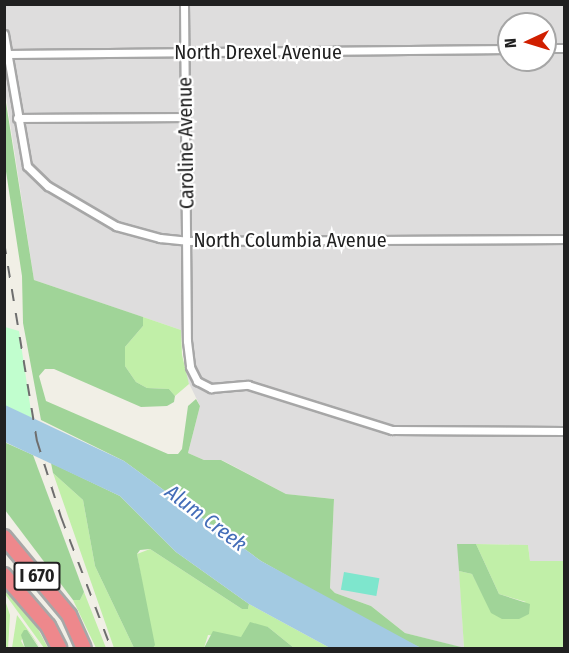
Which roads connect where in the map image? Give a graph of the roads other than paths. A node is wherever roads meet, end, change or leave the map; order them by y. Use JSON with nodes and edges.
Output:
{"nodes":[{"id":1,"x":184,"y":4,"type":"edge"},
{"id":2,"x":4,"y":34,"type":"edge"},
{"id":3,"x":497,"y":49,"type":"edge"},
{"id":4,"x":185,"y":53,"type":"junction"},
{"id":5,"x":8,"y":54,"type":"junction"},
{"id":6,"x":186,"y":117,"type":"junction"},
{"id":7,"x":17,"y":118,"type":"junction"},
{"id":8,"x":564,"y":239,"type":"edge"},
{"id":9,"x":187,"y":241,"type":"junction"},
{"id":10,"x":564,"y":431,"type":"edge"},
{"id":11,"x":4,"y":537,"type":"edge"},
{"id":12,"x":4,"y":575,"type":"edge"},
{"id":13,"x":59,"y":648,"type":"edge"},
{"id":14,"x":84,"y":648,"type":"edge"}],
"edges":[{"from":1,"to":4,"type":"street","name":"Caroline Avenue"},
{"from":2,"to":5,"type":"street"},
{"from":3,"to":4,"type":"street","name":"North Drexel Avenue"},
{"from":4,"to":5,"type":"street","name":"North Drexel Avenue"},
{"from":4,"to":6,"type":"street","name":"Caroline Avenue"},
{"from":5,"to":7,"type":"street"},
{"from":6,"to":7,"type":"street"},
{"from":6,"to":9,"type":"street","name":"Caroline Avenue"},
{"from":7,"to":9,"type":"street","name":"North Columbia Avenue"},
{"from":8,"to":9,"type":"street","name":"North Columbia Avenue"},
{"from":9,"to":10,"type":"street","name":"Caroline Avenue"},
{"from":11,"to":14,"type":"highway","number":"I 670"},
{"from":12,"to":13,"type":"highway","number":"I 670"}]}
